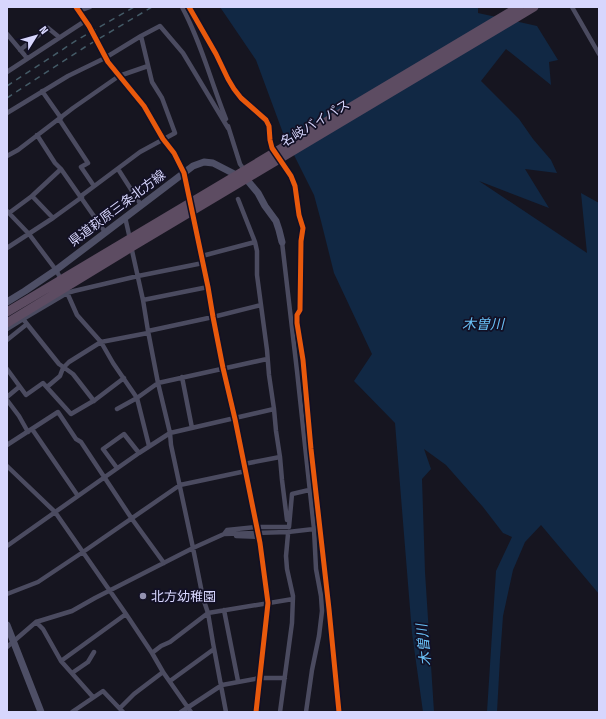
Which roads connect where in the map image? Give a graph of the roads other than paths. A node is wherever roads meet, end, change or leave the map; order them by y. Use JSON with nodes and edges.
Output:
{"nodes":[{"id":1,"x":90,"y":7,"type":"edge"},
{"id":2,"x":182,"y":7,"type":"edge"},
{"id":3,"x":520,"y":7,"type":"edge"},
{"id":4,"x":534,"y":7,"type":"edge"},
{"id":5,"x":572,"y":7,"type":"edge"},
{"id":6,"x":77,"y":9,"type":"edge"},
{"id":7,"x":85,"y":20,"type":"junction"},
{"id":8,"x":89,"y":26,"type":"tunnel mouth"},
{"id":9,"x":48,"y":28,"type":"dead end"},
{"id":10,"x":7,"y":34,"type":"edge"},
{"id":11,"x":39,"y":35,"type":"dead end"},
{"id":12,"x":141,"y":36,"type":"junction"},
{"id":13,"x":59,"y":37,"type":"junction"},
{"id":14,"x":20,"y":50,"type":"junction"},
{"id":15,"x":599,"y":54,"type":"edge"},
{"id":16,"x":104,"y":56,"type":"junction"},
{"id":17,"x":27,"y":58,"type":"junction"},
{"id":18,"x":148,"y":66,"type":"junction"},
{"id":19,"x":7,"y":72,"type":"edge"},
{"id":20,"x":119,"y":76,"type":"junction"},
{"id":21,"x":42,"y":92,"type":"junction"},
{"id":22,"x":7,"y":113,"type":"edge"},
{"id":23,"x":60,"y":118,"type":"junction"},
{"id":24,"x":228,"y":128,"type":"junction"},
{"id":25,"x":37,"y":135,"type":"junction"},
{"id":26,"x":163,"y":139,"type":"junction"},
{"id":27,"x":7,"y":156,"type":"edge"},
{"id":28,"x":62,"y":169,"type":"junction"},
{"id":29,"x":118,"y":169,"type":"junction"},
{"id":30,"x":184,"y":173,"type":"junction"},
{"id":31,"x":248,"y":181,"type":"junction"},
{"id":32,"x":94,"y":186,"type":"junction"},
{"id":33,"x":32,"y":196,"type":"junction"},
{"id":34,"x":81,"y":197,"type":"junction"},
{"id":35,"x":238,"y":199,"type":"dead end"},
{"id":36,"x":142,"y":205,"type":"junction"},
{"id":37,"x":8,"y":212,"type":"edge"},
{"id":38,"x":125,"y":217,"type":"junction"},
{"id":39,"x":53,"y":218,"type":"junction"},
{"id":40,"x":105,"y":232,"type":"junction"},
{"id":41,"x":29,"y":234,"type":"junction"},
{"id":42,"x":255,"y":242,"type":"junction"},
{"id":43,"x":282,"y":242,"type":"joint"},
{"id":44,"x":7,"y":248,"type":"edge"},
{"id":45,"x":202,"y":256,"type":"junction"},
{"id":46,"x":203,"y":263,"type":"junction"},
{"id":47,"x":56,"y":270,"type":"junction"},
{"id":48,"x":138,"y":276,"type":"junction"},
{"id":49,"x":208,"y":287,"type":"junction"},
{"id":50,"x":67,"y":294,"type":"junction"},
{"id":51,"x":143,"y":300,"type":"junction"},
{"id":52,"x":7,"y":302,"type":"edge"},
{"id":53,"x":261,"y":305,"type":"junction"},
{"id":54,"x":7,"y":312,"type":"edge"},
{"id":55,"x":213,"y":317,"type":"junction"},
{"id":56,"x":23,"y":319,"type":"junction"},
{"id":57,"x":7,"y":323,"type":"edge"},
{"id":58,"x":27,"y":324,"type":"junction"},
{"id":59,"x":7,"y":329,"type":"edge"},
{"id":60,"x":148,"y":332,"type":"junction"},
{"id":61,"x":7,"y":340,"type":"edge"},
{"id":62,"x":101,"y":342,"type":"junction"},
{"id":63,"x":267,"y":359,"type":"junction"},
{"id":64,"x":63,"y":368,"type":"junction"},
{"id":65,"x":223,"y":368,"type":"junction"},
{"id":66,"x":7,"y":369,"type":"edge"},
{"id":67,"x":182,"y":377,"type":"junction"},
{"id":68,"x":124,"y":378,"type":"junction"},
{"id":69,"x":158,"y":383,"type":"junction"},
{"id":70,"x":19,"y":387,"type":"junction"},
{"id":71,"x":47,"y":387,"type":"junction"},
{"id":72,"x":7,"y":398,"type":"edge"},
{"id":73,"x":137,"y":398,"type":"junction"},
{"id":74,"x":94,"y":401,"type":"junction"},
{"id":75,"x":66,"y":408,"type":"junction"},
{"id":76,"x":117,"y":409,"type":"dead end"},
{"id":77,"x":274,"y":409,"type":"junction"},
{"id":78,"x":58,"y":412,"type":"junction"},
{"id":79,"x":235,"y":419,"type":"junction"},
{"id":80,"x":192,"y":428,"type":"junction"},
{"id":81,"x":30,"y":431,"type":"junction"},
{"id":82,"x":170,"y":433,"type":"junction"},
{"id":83,"x":7,"y":445,"type":"edge"},
{"id":84,"x":149,"y":446,"type":"junction"},
{"id":85,"x":139,"y":453,"type":"junction"},
{"id":86,"x":280,"y":457,"type":"junction"},
{"id":87,"x":244,"y":464,"type":"junction"},
{"id":88,"x":7,"y":466,"type":"edge"},
{"id":89,"x":117,"y":468,"type":"junction"},
{"id":90,"x":246,"y":471,"type":"junction"},
{"id":91,"x":105,"y":477,"type":"junction"},
{"id":92,"x":180,"y":485,"type":"junction"},
{"id":93,"x":309,"y":490,"type":"junction"},
{"id":94,"x":78,"y":496,"type":"junction"},
{"id":95,"x":55,"y":512,"type":"junction"},
{"id":96,"x":132,"y":519,"type":"junction"},
{"id":97,"x":314,"y":529,"type":"junction"},
{"id":98,"x":288,"y":530,"type":"junction"},
{"id":99,"x":258,"y":532,"type":"junction"},
{"id":100,"x":224,"y":534,"type":"junction"},
{"id":101,"x":7,"y":546,"type":"edge"},
{"id":102,"x":193,"y":548,"type":"junction"},
{"id":103,"x":83,"y":552,"type":"junction"},
{"id":104,"x":164,"y":563,"type":"junction"},
{"id":105,"x":109,"y":591,"type":"junction"},
{"id":106,"x":7,"y":594,"type":"edge"},
{"id":107,"x":293,"y":599,"type":"junction"},
{"id":108,"x":268,"y":603,"type":"junction"},
{"id":109,"x":224,"y":610,"type":"junction"},
{"id":110,"x":208,"y":613,"type":"junction"},
{"id":111,"x":126,"y":614,"type":"junction"},
{"id":112,"x":36,"y":622,"type":"junction"},
{"id":113,"x":7,"y":625,"type":"edge"},
{"id":114,"x":13,"y":642,"type":"junction"},
{"id":115,"x":7,"y":647,"type":"edge"},
{"id":116,"x":214,"y":649,"type":"junction"},
{"id":117,"x":94,"y":652,"type":"dead end"},
{"id":118,"x":152,"y":653,"type":"junction"},
{"id":119,"x":61,"y":661,"type":"junction"},
{"id":120,"x":163,"y":672,"type":"junction"},
{"id":121,"x":72,"y":673,"type":"junction"},
{"id":122,"x":260,"y":678,"type":"junction"},
{"id":123,"x":285,"y":678,"type":"junction"},
{"id":124,"x":238,"y":681,"type":"junction"},
{"id":125,"x":170,"y":682,"type":"junction"},
{"id":126,"x":222,"y":685,"type":"junction"},
{"id":127,"x":93,"y":697,"type":"junction"},
{"id":128,"x":122,"y":710,"type":"edge"},
{"id":129,"x":190,"y":710,"type":"edge"},
{"id":130,"x":41,"y":712,"type":"edge"},
{"id":131,"x":72,"y":712,"type":"edge"},
{"id":132,"x":181,"y":712,"type":"edge"},
{"id":133,"x":226,"y":712,"type":"edge"},
{"id":134,"x":256,"y":712,"type":"edge"},
{"id":135,"x":280,"y":712,"type":"edge"},
{"id":136,"x":306,"y":712,"type":"edge"}],
"edges":[{"from":1,"to":6,"type":"street"},
{"from":2,"to":24,"type":"street"},
{"from":3,"to":54,"type":"highway","name":"名岐バイパス"},
{"from":4,"to":57,"type":"highway","name":"名岐バイパス"},
{"from":5,"to":15,"type":"street"},
{"from":6,"to":7,"type":"street"},
{"from":7,"to":8,"type":"street"},
{"from":7,"to":13,"type":"street"},
{"from":9,"to":13,"type":"street"},
{"from":10,"to":14,"type":"street"},
{"from":11,"to":14,"type":"street"},
{"from":12,"to":16,"type":"street"},
{"from":12,"to":18,"type":"street"},
{"from":12,"to":24,"type":"street"},
{"from":13,"to":17,"type":"street"},
{"from":14,"to":17,"type":"street"},
{"from":16,"to":20,"type":"street"},
{"from":16,"to":21,"type":"street"},
{"from":17,"to":19,"type":"street"},
{"from":18,"to":20,"type":"street"},
{"from":18,"to":26,"type":"street"},
{"from":20,"to":23,"type":"street"},
{"from":20,"to":26,"type":"street"},
{"from":21,"to":22,"type":"street"},
{"from":21,"to":23,"type":"street"},
{"from":23,"to":25,"type":"street"},
{"from":23,"to":32,"type":"street"},
{"from":24,"to":31,"type":"street"},
{"from":25,"to":27,"type":"street"},
{"from":25,"to":28,"type":"street"},
{"from":26,"to":29,"type":"street"},
{"from":26,"to":30,"type":"street"},
{"from":28,"to":33,"type":"street"},
{"from":28,"to":34,"type":"street"},
{"from":29,"to":32,"type":"street"},
{"from":29,"to":36,"type":"street"},
{"from":30,"to":31,"type":"main road","name":"県道萩原三条北方線"},
{"from":30,"to":36,"type":"main road","name":"県道萩原三条北方線"},
{"from":30,"to":45,"type":"street"},
{"from":31,"to":43,"type":"main road","name":"県道萩原三条北方線"},
{"from":32,"to":34,"type":"street"},
{"from":33,"to":37,"type":"street"},
{"from":33,"to":39,"type":"street"},
{"from":34,"to":39,"type":"street"},
{"from":34,"to":40,"type":"street"},
{"from":35,"to":42,"type":"street"},
{"from":36,"to":38,"type":"main road","name":"県道萩原三条北方線"},
{"from":37,"to":41,"type":"street"},
{"from":38,"to":40,"type":"main road","name":"県道萩原三条北方線"},
{"from":38,"to":48,"type":"street"},
{"from":39,"to":41,"type":"street"},
{"from":40,"to":47,"type":"main road","name":"県道萩原三条北方線"},
{"from":41,"to":44,"type":"street"},
{"from":41,"to":47,"type":"street"},
{"from":42,"to":45,"type":"street"},
{"from":42,"to":53,"type":"street"},
{"from":43,"to":93,"type":"street"},
{"from":45,"to":46,"type":"street"},
{"from":46,"to":48,"type":"street"},
{"from":46,"to":49,"type":"street"},
{"from":47,"to":50,"type":"street"},
{"from":47,"to":52,"type":"main road","name":"県道萩原三条北方線"},
{"from":48,"to":50,"type":"street"},
{"from":48,"to":51,"type":"street"},
{"from":49,"to":51,"type":"street"},
{"from":49,"to":55,"type":"street"},
{"from":50,"to":56,"type":"street"},
{"from":50,"to":62,"type":"street"},
{"from":51,"to":60,"type":"street"},
{"from":53,"to":55,"type":"street"},
{"from":53,"to":63,"type":"street"},
{"from":55,"to":60,"type":"street"},
{"from":55,"to":65,"type":"street"},
{"from":56,"to":58,"type":"street"},
{"from":56,"to":59,"type":"street"},
{"from":58,"to":61,"type":"street"},
{"from":58,"to":64,"type":"street"},
{"from":60,"to":62,"type":"street"},
{"from":60,"to":69,"type":"street"},
{"from":62,"to":64,"type":"street"},
{"from":62,"to":68,"type":"street"},
{"from":63,"to":65,"type":"street"},
{"from":63,"to":77,"type":"street"},
{"from":64,"to":71,"type":"street"},
{"from":64,"to":74,"type":"street"},
{"from":65,"to":67,"type":"street"},
{"from":65,"to":79,"type":"street"},
{"from":66,"to":70,"type":"street"},
{"from":67,"to":69,"type":"street"},
{"from":67,"to":80,"type":"street"},
{"from":68,"to":73,"type":"street"},
{"from":68,"to":74,"type":"street"},
{"from":69,"to":73,"type":"street"},
{"from":69,"to":82,"type":"street"},
{"from":70,"to":71,"type":"street"},
{"from":70,"to":72,"type":"street"},
{"from":71,"to":75,"type":"street"},
{"from":72,"to":81,"type":"street"},
{"from":73,"to":76,"type":"street"},
{"from":73,"to":84,"type":"street"},
{"from":74,"to":75,"type":"street"},
{"from":75,"to":78,"type":"street"},
{"from":77,"to":79,"type":"street"},
{"from":77,"to":86,"type":"street"},
{"from":78,"to":81,"type":"street"},
{"from":78,"to":91,"type":"street"},
{"from":79,"to":80,"type":"street"},
{"from":79,"to":87,"type":"street"},
{"from":80,"to":82,"type":"street"},
{"from":81,"to":83,"type":"street"},
{"from":81,"to":94,"type":"street"},
{"from":82,"to":84,"type":"street"},
{"from":82,"to":92,"type":"street"},
{"from":84,"to":85,"type":"street"},
{"from":85,"to":89,"type":"street"},
{"from":85,"to":89,"type":"street"},
{"from":86,"to":87,"type":"street"},
{"from":86,"to":98,"type":"street"},
{"from":87,"to":90,"type":"street"},
{"from":88,"to":95,"type":"street"},
{"from":89,"to":91,"type":"street"},
{"from":90,"to":92,"type":"street"},
{"from":90,"to":99,"type":"street"},
{"from":91,"to":94,"type":"street"},
{"from":91,"to":96,"type":"street"},
{"from":92,"to":96,"type":"street"},
{"from":92,"to":102,"type":"street"},
{"from":93,"to":97,"type":"street"},
{"from":93,"to":98,"type":"street"},
{"from":94,"to":95,"type":"street"},
{"from":95,"to":101,"type":"street"},
{"from":95,"to":103,"type":"street"},
{"from":96,"to":103,"type":"street"},
{"from":96,"to":104,"type":"street"},
{"from":97,"to":100,"type":"street"},
{"from":97,"to":136,"type":"street"},
{"from":98,"to":99,"type":"street"},
{"from":98,"to":107,"type":"street"},
{"from":99,"to":100,"type":"street"},
{"from":99,"to":100,"type":"street"},
{"from":99,"to":108,"type":"street"},
{"from":100,"to":102,"type":"street"},
{"from":102,"to":104,"type":"street"},
{"from":102,"to":110,"type":"street"},
{"from":103,"to":105,"type":"street"},
{"from":103,"to":106,"type":"street"},
{"from":104,"to":105,"type":"street"},
{"from":105,"to":111,"type":"street"},
{"from":105,"to":112,"type":"street"},
{"from":107,"to":108,"type":"street"},
{"from":107,"to":123,"type":"street"},
{"from":108,"to":109,"type":"street"},
{"from":108,"to":122,"type":"street"},
{"from":109,"to":110,"type":"street"},
{"from":109,"to":124,"type":"street"},
{"from":110,"to":116,"type":"street"},
{"from":110,"to":118,"type":"street"},
{"from":111,"to":118,"type":"street"},
{"from":111,"to":119,"type":"street"},
{"from":112,"to":114,"type":"street"},
{"from":112,"to":119,"type":"street"},
{"from":113,"to":114,"type":"main road"},
{"from":114,"to":115,"type":"street"},
{"from":114,"to":130,"type":"main road"},
{"from":116,"to":125,"type":"street"},
{"from":116,"to":126,"type":"street"},
{"from":117,"to":121,"type":"street"},
{"from":118,"to":120,"type":"street"},
{"from":119,"to":121,"type":"street"},
{"from":120,"to":125,"type":"street"},
{"from":120,"to":128,"type":"street"},
{"from":121,"to":127,"type":"street"},
{"from":122,"to":123,"type":"street"},
{"from":122,"to":124,"type":"street"},
{"from":122,"to":134,"type":"street"},
{"from":123,"to":135,"type":"street"},
{"from":124,"to":126,"type":"street"},
{"from":125,"to":129,"type":"street"},
{"from":126,"to":129,"type":"street"},
{"from":126,"to":133,"type":"street"},
{"from":127,"to":128,"type":"street"},
{"from":127,"to":131,"type":"street"},
{"from":129,"to":132,"type":"street"}]}
